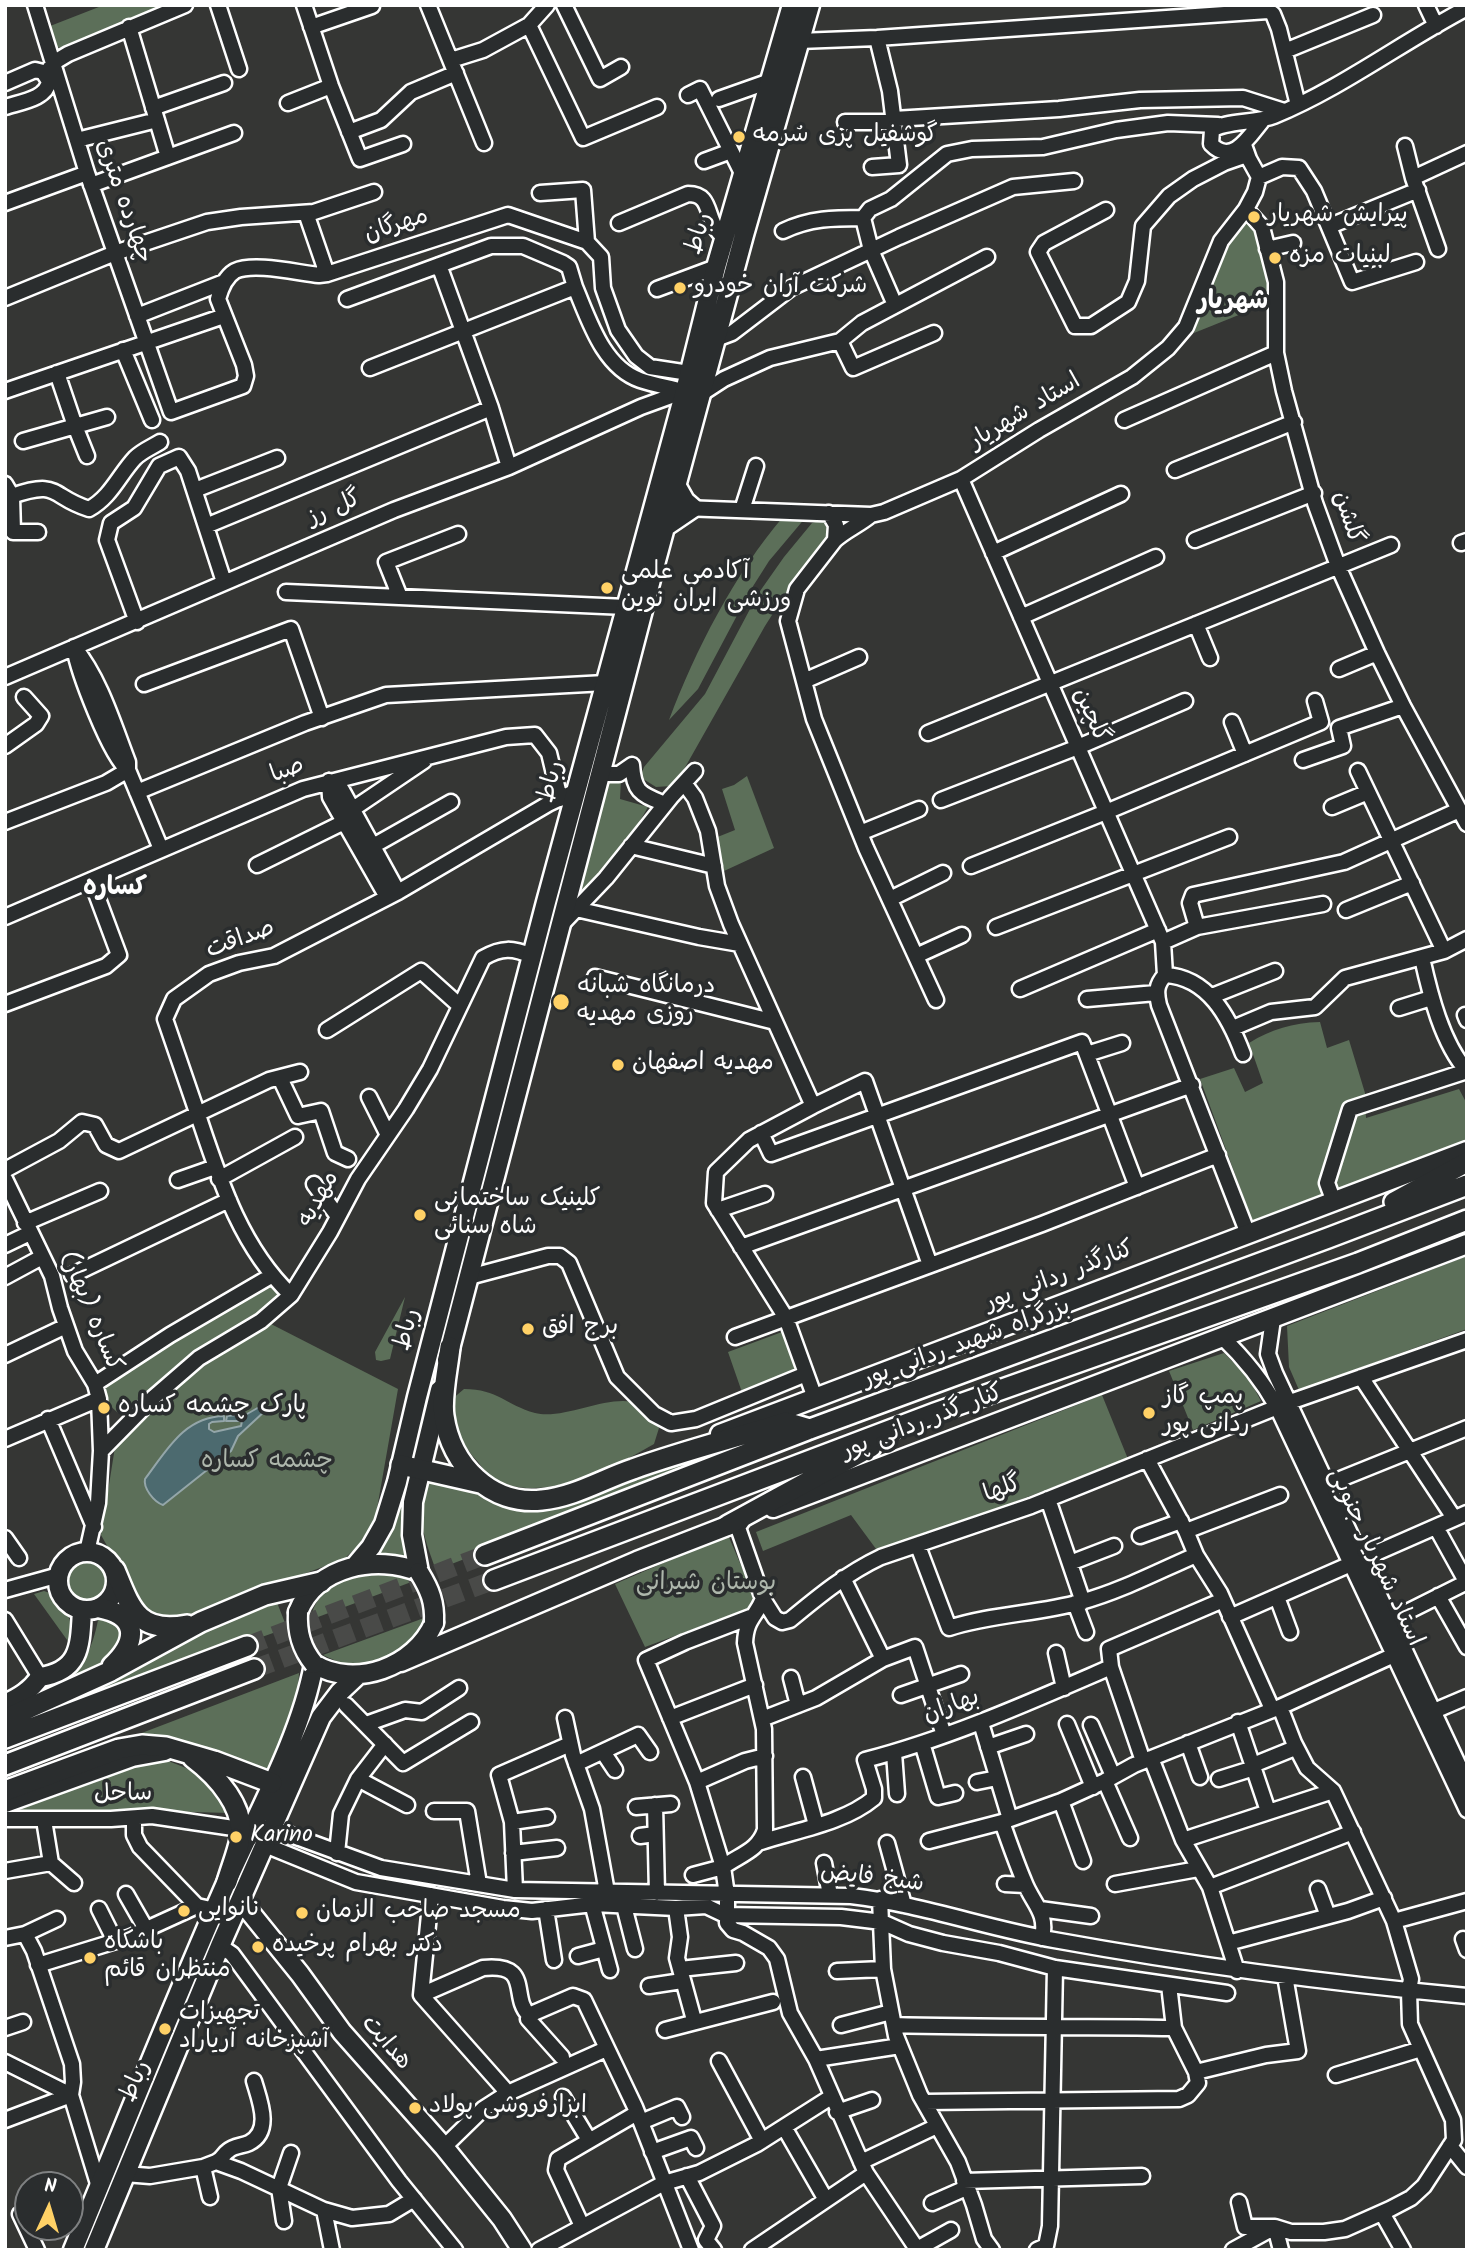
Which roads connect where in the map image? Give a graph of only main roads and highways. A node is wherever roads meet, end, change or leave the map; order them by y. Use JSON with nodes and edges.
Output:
{"nodes":[{"id":1,"x":792,"y":5,"type":"edge"},
{"id":2,"x":810,"y":5,"type":"edge"},
{"id":3,"x":693,"y":392,"type":"junction"},
{"id":4,"x":676,"y":485,"type":"junction"},
{"id":5,"x":662,"y":507,"type":"junction"},
{"id":6,"x":665,"y":527,"type":"junction"},
{"id":7,"x":487,"y":1131,"type":"junction"},
{"id":8,"x":506,"y":1136,"type":"junction"},
{"id":9,"x":1467,"y":1151,"type":"edge"},
{"id":10,"x":1467,"y":1162,"type":"edge"},
{"id":11,"x":1467,"y":1185,"type":"edge"},
{"id":12,"x":1467,"y":1220,"type":"edge"},
{"id":13,"x":1328,"y":1238,"type":"junction"},
{"id":14,"x":1467,"y":1244,"type":"edge"},
{"id":15,"x":450,"y":1347,"type":"junction"},
{"id":16,"x":935,"y":1413,"type":"junction"},
{"id":17,"x":810,"y":1429,"type":"junction"},
{"id":18,"x":401,"y":1465,"type":"junction"},
{"id":19,"x":421,"y":1469,"type":"junction"},
{"id":20,"x":633,"y":1469,"type":"junction"},
{"id":21,"x":480,"y":1483,"type":"junction"},
{"id":22,"x":732,"y":1524,"type":"junction"},
{"id":23,"x":485,"y":1555,"type":"tunnel mouth"},
{"id":24,"x":355,"y":1566,"type":"junction"},
{"id":25,"x":115,"y":1570,"type":"junction"},
{"id":26,"x":419,"y":1572,"type":"junction"},
{"id":27,"x":494,"y":1580,"type":"tunnel mouth"},
{"id":28,"x":321,"y":1582,"type":"junction"},
{"id":29,"x":91,"y":1609,"type":"junction"},
{"id":30,"x":201,"y":1622,"type":"junction"},
{"id":31,"x":247,"y":1646,"type":"tunnel mouth"},
{"id":32,"x":401,"y":1662,"type":"junction"},
{"id":33,"x":314,"y":1664,"type":"junction"},
{"id":34,"x":254,"y":1669,"type":"tunnel mouth"},
{"id":35,"x":101,"y":1675,"type":"junction"},
{"id":36,"x":358,"y":1675,"type":"junction"},
{"id":37,"x":5,"y":1704,"type":"edge"},
{"id":38,"x":5,"y":1719,"type":"edge"},
{"id":39,"x":5,"y":1738,"type":"edge"},
{"id":40,"x":181,"y":1752,"type":"junction"},
{"id":41,"x":5,"y":1765,"type":"edge"},
{"id":42,"x":280,"y":1786,"type":"junction"},
{"id":43,"x":5,"y":1791,"type":"edge"},
{"id":44,"x":5,"y":1803,"type":"edge"},
{"id":45,"x":227,"y":1882,"type":"junction"},
{"id":46,"x":241,"y":1901,"type":"junction"},
{"id":47,"x":73,"y":2250,"type":"edge"},
{"id":48,"x":94,"y":2250,"type":"edge"},
{"id":49,"x":522,"y":2250,"type":"edge"}],
"edges":[{"from":1,"to":3,"type":"main road","name":"رباط"},
{"from":2,"to":3,"type":"main road","name":"رباط"},
{"from":3,"to":4,"type":"main road","name":"رباط"},
{"from":3,"to":5,"type":"main road","name":"رباط"},
{"from":4,"to":5,"type":"main road","name":"رباط"},
{"from":4,"to":6,"type":"main road"},
{"from":5,"to":6,"type":"main road","name":"رباط"},
{"from":5,"to":7,"type":"main road","name":"رباط"},
{"from":6,"to":8,"type":"main road","name":"رباط"},
{"from":7,"to":8,"type":"main road"},
{"from":7,"to":18,"type":"main road","name":"رباط"},
{"from":8,"to":15,"type":"main road","name":"رباط"},
{"from":9,"to":20,"type":"main road","name":"کنارگذر ردانی پور"},
{"from":10,"to":13,"type":"highway"},
{"from":11,"to":13,"type":"highway","name":"بزرگراه شهید ردانی پور"},
{"from":12,"to":16,"type":"highway"},
{"from":13,"to":17,"type":"highway","name":"بزرگراه شهید ردانی پور"},
{"from":14,"to":22,"type":"main road","name":"کنار گذر ردانی پور"},
{"from":15,"to":19,"type":"main road","name":"رباط"},
{"from":15,"to":21,"type":"highway"},
{"from":16,"to":22,"type":"highway"},
{"from":16,"to":27,"type":"highway"},
{"from":17,"to":20,"type":"highway"},
{"from":17,"to":23,"type":"highway","name":"بزرگراه شهید ردانی پور"},
{"from":18,"to":19,"type":"highway"},
{"from":18,"to":24,"type":"main road","name":"رباط"},
{"from":19,"to":21,"type":"highway"},
{"from":19,"to":26,"type":"main road","name":"رباط"},
{"from":20,"to":21,"type":"highway"},
{"from":22,"to":32,"type":"main road","name":"کنار گذر ردانی پور"},
{"from":24,"to":26,"type":"main road"},
{"from":24,"to":28,"type":"main road"},
{"from":25,"to":29,"type":"main road"},
{"from":25,"to":29,"type":"main road"},
{"from":25,"to":30,"type":"highway"},
{"from":26,"to":32,"type":"main road","bridge":true},
{"from":28,"to":30,"type":"highway"},
{"from":28,"to":33,"type":"main road","bridge":true},
{"from":29,"to":35,"type":"highway"},
{"from":29,"to":37,"type":"main road"},
{"from":30,"to":35,"type":"highway"},
{"from":31,"to":39,"type":"highway"},
{"from":32,"to":36,"type":"main road"},
{"from":33,"to":36,"type":"main road"},
{"from":33,"to":42,"type":"main road","name":"رباط"},
{"from":34,"to":41,"type":"highway"},
{"from":35,"to":38,"type":"highway"},
{"from":36,"to":42,"type":"main road","name":"رباط"},
{"from":40,"to":42,"type":"highway"},
{"from":40,"to":43,"type":"highway"},
{"from":40,"to":44,"type":"main road"},
{"from":40,"to":45,"type":"highway"},
{"from":42,"to":45,"type":"main road","name":"رباط"},
{"from":42,"to":46,"type":"main road","name":"رباط"},
{"from":45,"to":47,"type":"main road","name":"رباط"},
{"from":46,"to":48,"type":"main road","name":"رباط"},
{"from":46,"to":49,"type":"main road","name":"هدایت"}]}
